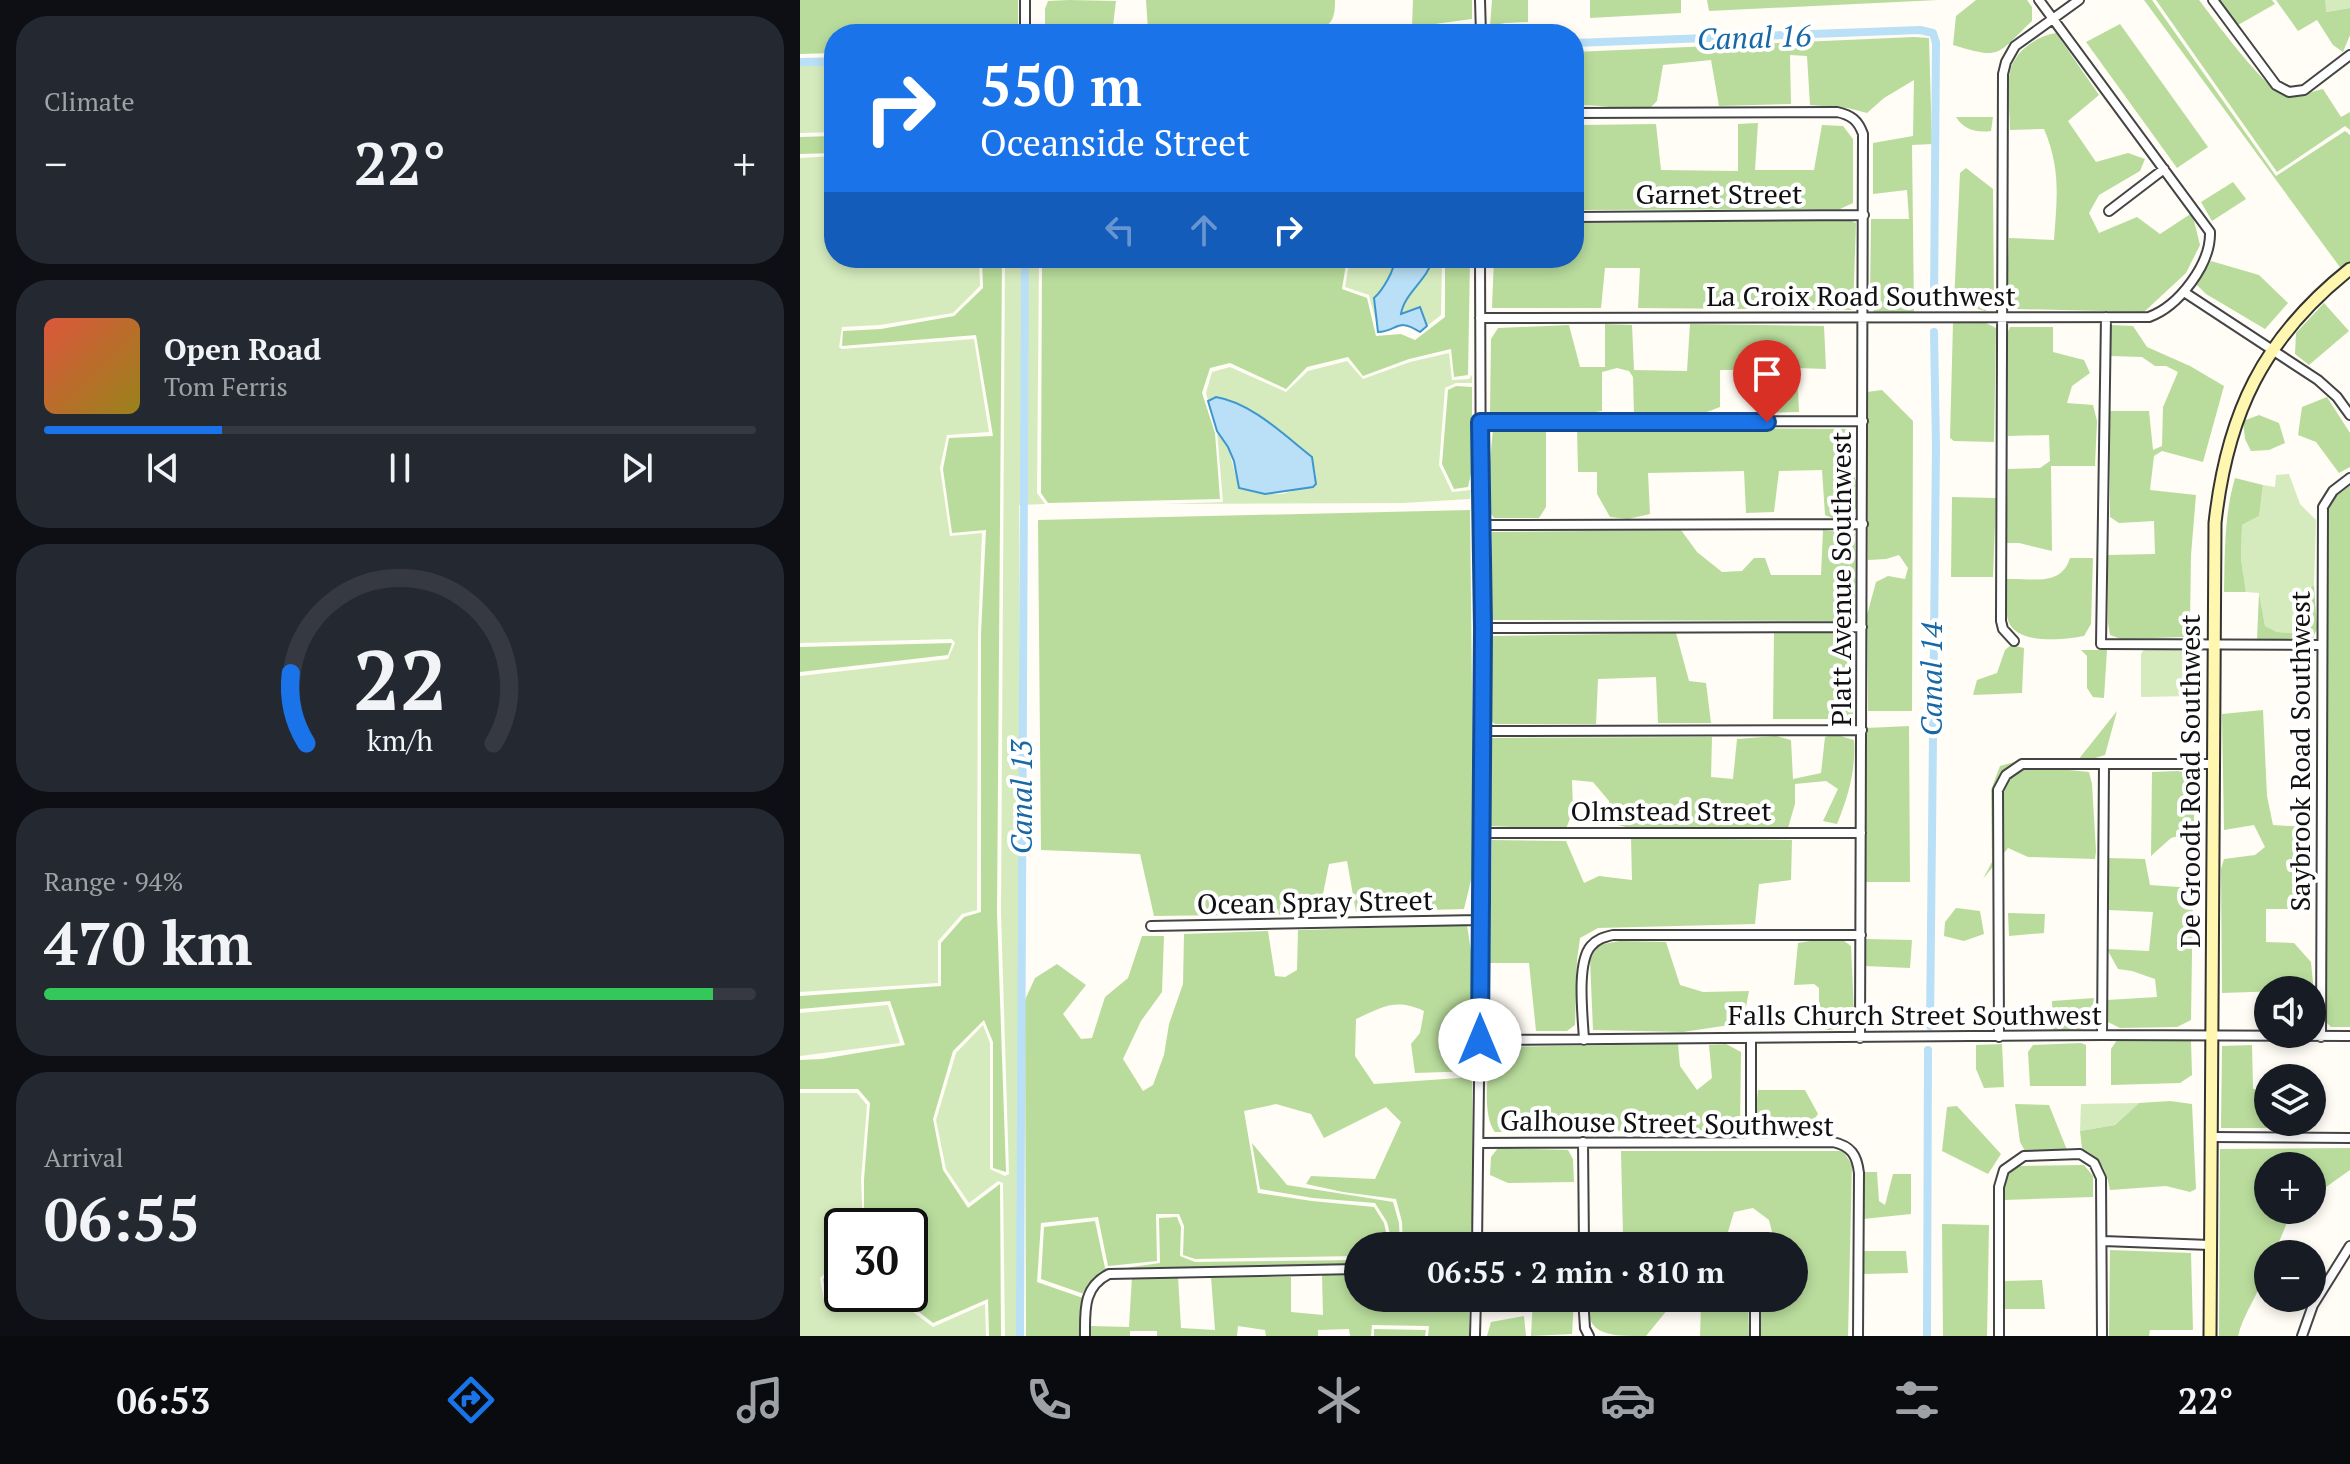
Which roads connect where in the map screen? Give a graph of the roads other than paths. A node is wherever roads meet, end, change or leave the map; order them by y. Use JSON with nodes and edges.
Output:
{"nodes":[{"id":1,"x":1025,"y":0,"type":"edge"},
{"id":2,"x":1480,"y":0,"type":"edge"},
{"id":3,"x":2039,"y":0,"type":"edge"},
{"id":4,"x":2079,"y":0,"type":"edge"},
{"id":5,"x":2213,"y":0,"type":"edge"},
{"id":6,"x":2053,"y":19,"type":"junction"},
{"id":7,"x":1025,"y":24,"type":"edge"},
{"id":8,"x":1481,"y":24,"type":"edge"},
{"id":9,"x":2350,"y":55,"type":"edge"},
{"id":10,"x":1584,"y":113,"type":"edge"},
{"id":11,"x":2164,"y":169,"type":"junction"},
{"id":12,"x":2109,"y":211,"type":"dead end"},
{"id":13,"x":1864,"y":215,"type":"junction"},
{"id":14,"x":1584,"y":217,"type":"edge"},
{"id":15,"x":1480,"y":268,"type":"edge"},
{"id":16,"x":2350,"y":269,"type":"edge"},
{"id":17,"x":2184,"y":292,"type":"junction"},
{"id":18,"x":2002,"y":317,"type":"junction"},
{"id":19,"x":2106,"y":317,"type":"junction"},
{"id":20,"x":1480,"y":318,"type":"junction"},
{"id":21,"x":1864,"y":318,"type":"junction"},
{"id":22,"x":2272,"y":350,"type":"junction"},
{"id":23,"x":2350,"y":415,"type":"edge"},
{"id":24,"x":1863,"y":421,"type":"junction"},
{"id":25,"x":1480,"y":422,"type":"junction"},
{"id":26,"x":2350,"y":478,"type":"edge"},
{"id":27,"x":1863,"y":524,"type":"junction"},
{"id":28,"x":1481,"y":525,"type":"junction"},
{"id":29,"x":1862,"y":627,"type":"junction"},
{"id":30,"x":1483,"y":628,"type":"junction"},
{"id":31,"x":2014,"y":641,"type":"dead end"},
{"id":32,"x":2214,"y":645,"type":"junction"},
{"id":33,"x":2322,"y":645,"type":"junction"},
{"id":34,"x":1862,"y":730,"type":"junction"},
{"id":35,"x":1482,"y":731,"type":"junction"},
{"id":36,"x":2213,"y":764,"type":"junction"},
{"id":37,"x":2104,"y":765,"type":"junction"},
{"id":38,"x":1482,"y":833,"type":"junction"},
{"id":39,"x":1861,"y":833,"type":"junction"},
{"id":40,"x":1479,"y":920,"type":"junction"},
{"id":41,"x":1151,"y":926,"type":"dead end"},
{"id":42,"x":1861,"y":935,"type":"junction"},
{"id":43,"x":2321,"y":976,"type":"edge"},
{"id":44,"x":2102,"y":1035,"type":"junction"},
{"id":45,"x":2350,"y":1036,"type":"edge"},
{"id":46,"x":1999,"y":1037,"type":"junction"},
{"id":47,"x":2212,"y":1037,"type":"junction"},
{"id":48,"x":2254,"y":1037,"type":"edge"},
{"id":49,"x":2326,"y":1037,"type":"edge"},
{"id":50,"x":1751,"y":1038,"type":"junction"},
{"id":51,"x":1860,"y":1038,"type":"junction"},
{"id":52,"x":1480,"y":1040,"type":"junction"},
{"id":53,"x":1584,"y":1040,"type":"junction"},
{"id":54,"x":2210,"y":1137,"type":"junction"},
{"id":55,"x":2350,"y":1138,"type":"edge"},
{"id":56,"x":1751,"y":1141,"type":"junction"},
{"id":57,"x":1583,"y":1142,"type":"junction"},
{"id":58,"x":1479,"y":1143,"type":"junction"},
{"id":59,"x":1477,"y":1232,"type":"edge"},
{"id":60,"x":1584,"y":1232,"type":"edge"},
{"id":61,"x":2103,"y":1241,"type":"junction"},
{"id":62,"x":2210,"y":1245,"type":"junction"},
{"id":63,"x":2350,"y":1246,"type":"edge"},
{"id":64,"x":1344,"y":1269,"type":"edge"},
{"id":65,"x":1476,"y":1312,"type":"edge"},
{"id":66,"x":1583,"y":1312,"type":"edge"},
{"id":67,"x":1755,"y":1312,"type":"edge"},
{"id":68,"x":1085,"y":1336,"type":"edge"},
{"id":69,"x":1475,"y":1336,"type":"edge"},
{"id":70,"x":1589,"y":1336,"type":"edge"},
{"id":71,"x":1755,"y":1336,"type":"edge"},
{"id":72,"x":1858,"y":1336,"type":"edge"},
{"id":73,"x":1999,"y":1336,"type":"edge"},
{"id":74,"x":2102,"y":1336,"type":"edge"},
{"id":75,"x":2210,"y":1336,"type":"edge"},
{"id":76,"x":2302,"y":1336,"type":"edge"}],
"edges":[{"from":1,"to":7,"type":"street"},
{"from":2,"to":8,"type":"street"},
{"from":3,"to":6,"type":"street"},
{"from":4,"to":6,"type":"street"},
{"from":5,"to":9,"type":"street"},
{"from":6,"to":11,"type":"street"},
{"from":6,"to":18,"type":"street"},
{"from":10,"to":13,"type":"street","name":"Platt Avenue Southwest"},
{"from":11,"to":12,"type":"street"},
{"from":11,"to":17,"type":"street","name":"La Croix Road Southwest"},
{"from":13,"to":14,"type":"street","name":"Garnet Street"},
{"from":13,"to":21,"type":"street","name":"Platt Avenue Southwest"},
{"from":15,"to":20,"type":"street"},
{"from":16,"to":22,"type":"street","name":"De Groodt Road Southwest"},
{"from":17,"to":19,"type":"street","name":"La Croix Road Southwest"},
{"from":17,"to":22,"type":"street"},
{"from":18,"to":19,"type":"street","name":"La Croix Road Southwest"},
{"from":18,"to":21,"type":"street","name":"La Croix Road Southwest"},
{"from":18,"to":31,"type":"street"},
{"from":19,"to":32,"type":"street"},
{"from":20,"to":21,"type":"street","name":"La Croix Road Southwest"},
{"from":20,"to":25,"type":"street"},
{"from":21,"to":24,"type":"street","name":"Platt Avenue Southwest"},
{"from":22,"to":23,"type":"street"},
{"from":22,"to":32,"type":"street","name":"De Groodt Road Southwest"},
{"from":24,"to":25,"type":"street"},
{"from":24,"to":27,"type":"street","name":"Platt Avenue Southwest"},
{"from":25,"to":28,"type":"street"},
{"from":26,"to":33,"type":"street","name":"Saybrook Road Southwest"},
{"from":27,"to":28,"type":"street"},
{"from":27,"to":29,"type":"street","name":"Platt Avenue Southwest"},
{"from":28,"to":30,"type":"street"},
{"from":29,"to":30,"type":"street"},
{"from":29,"to":34,"type":"street","name":"Platt Avenue Southwest"},
{"from":30,"to":35,"type":"street"},
{"from":32,"to":33,"type":"street"},
{"from":32,"to":36,"type":"street","name":"De Groodt Road Southwest"},
{"from":33,"to":43,"type":"street","name":"Saybrook Road Southwest"},
{"from":34,"to":35,"type":"street"},
{"from":34,"to":39,"type":"street","name":"Platt Avenue Southwest"},
{"from":35,"to":38,"type":"street"},
{"from":36,"to":37,"type":"street"},
{"from":36,"to":47,"type":"street","name":"De Groodt Road Southwest"},
{"from":37,"to":44,"type":"street"},
{"from":37,"to":46,"type":"street"},
{"from":38,"to":39,"type":"street","name":"Olmstead Street"},
{"from":38,"to":40,"type":"street"},
{"from":39,"to":42,"type":"street","name":"Platt Avenue Southwest"},
{"from":40,"to":41,"type":"street","name":"Ocean Spray Street"},
{"from":40,"to":52,"type":"street"},
{"from":42,"to":51,"type":"street","name":"Platt Avenue Southwest"},
{"from":42,"to":53,"type":"street"},
{"from":44,"to":46,"type":"street","name":"Falls Church Street Southwest"},
{"from":44,"to":47,"type":"street","name":"Falls Church Street Southwest"},
{"from":45,"to":49,"type":"street","name":"Falls Church Street Southwest"},
{"from":46,"to":51,"type":"street","name":"Falls Church Street Southwest"},
{"from":47,"to":48,"type":"street","name":"Falls Church Street Southwest"},
{"from":47,"to":54,"type":"street","name":"De Groodt Road Southwest"},
{"from":50,"to":51,"type":"street","name":"Falls Church Street Southwest"},
{"from":50,"to":53,"type":"street","name":"Falls Church Street Southwest"},
{"from":50,"to":56,"type":"street"},
{"from":52,"to":53,"type":"street","name":"Falls Church Street Southwest"},
{"from":52,"to":58,"type":"street"},
{"from":54,"to":55,"type":"street"},
{"from":54,"to":62,"type":"street","name":"De Groodt Road Southwest"},
{"from":56,"to":57,"type":"street","name":"Galhouse Street Southwest"},
{"from":56,"to":72,"type":"street","name":"Galhouse Street Southwest"},
{"from":57,"to":58,"type":"street","name":"Galhouse Street Southwest"},
{"from":57,"to":60,"type":"street"},
{"from":58,"to":59,"type":"street"},
{"from":61,"to":62,"type":"street"},
{"from":61,"to":73,"type":"street"},
{"from":61,"to":74,"type":"street"},
{"from":62,"to":75,"type":"street","name":"De Groodt Road Southwest"},
{"from":63,"to":76,"type":"street"},
{"from":64,"to":68,"type":"street"},
{"from":65,"to":69,"type":"street"},
{"from":66,"to":70,"type":"street"},
{"from":67,"to":71,"type":"street"}]}
